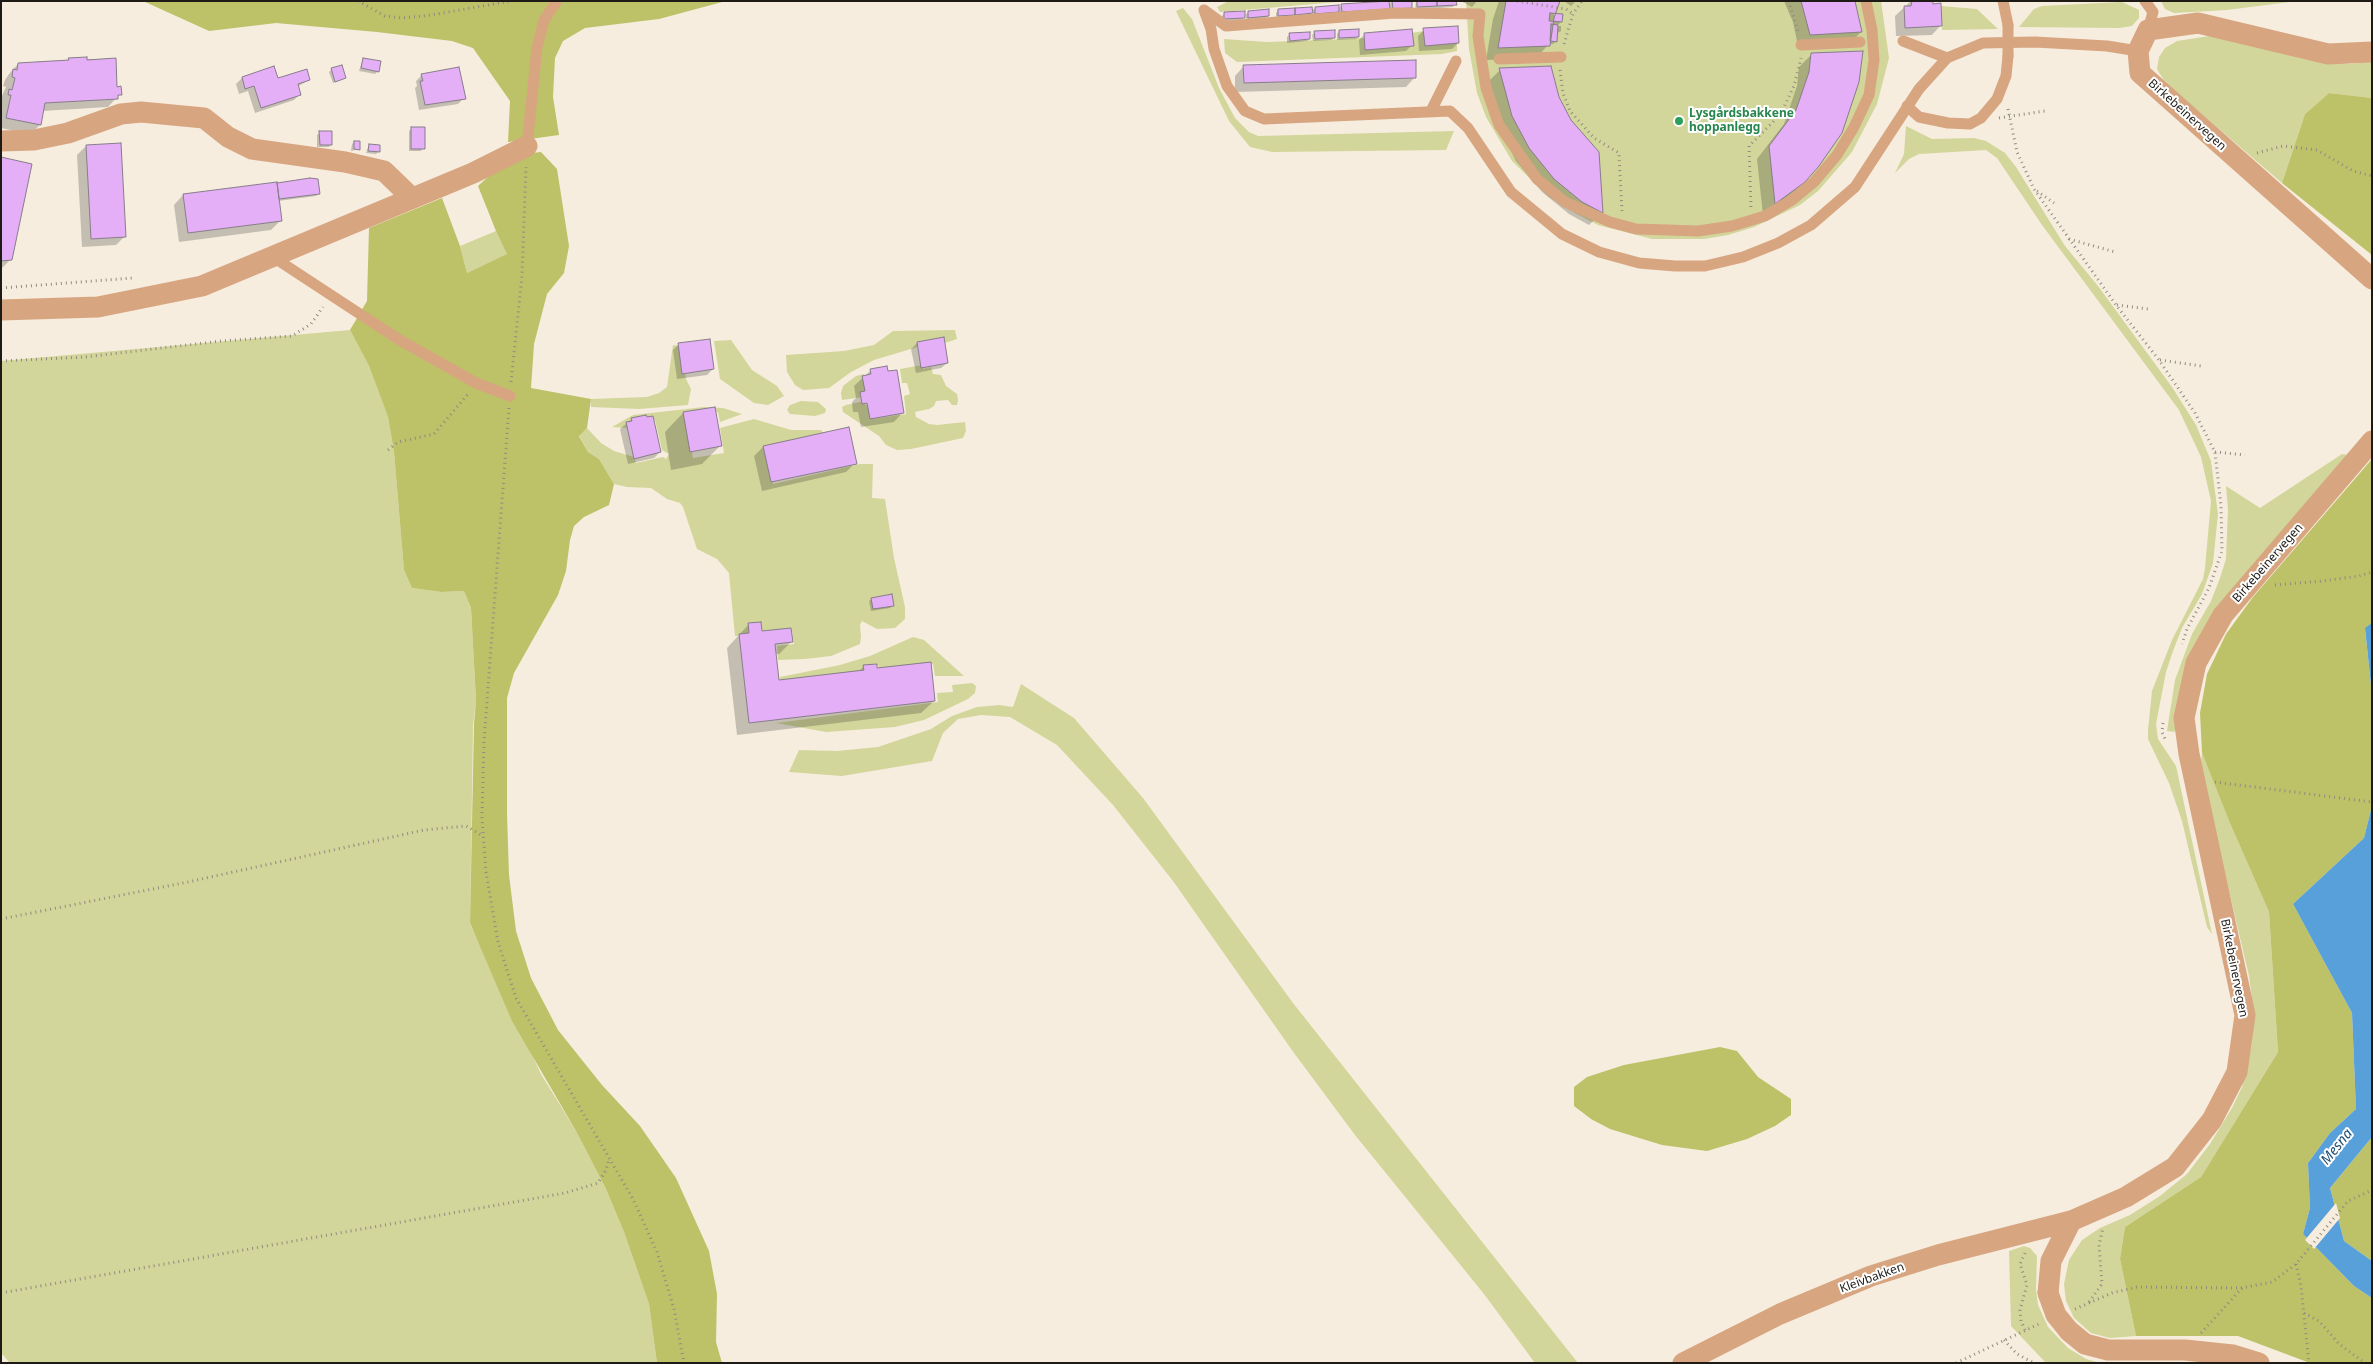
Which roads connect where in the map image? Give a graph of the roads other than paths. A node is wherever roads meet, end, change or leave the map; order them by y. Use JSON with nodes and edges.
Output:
{"nodes":[{"id":1,"x":556,"y":1,"type":"edge"},
{"id":2,"x":1866,"y":1,"type":"edge"},
{"id":3,"x":2003,"y":1,"type":"edge"},
{"id":4,"x":2145,"y":1,"type":"edge"},
{"id":5,"x":2148,"y":30,"type":"junction"},
{"id":6,"x":1903,"y":41,"type":"dead end"},
{"id":7,"x":1860,"y":42,"type":"dead end"},
{"id":8,"x":1801,"y":45,"type":"road end"},
{"id":9,"x":2138,"y":52,"type":"junction"},
{"id":10,"x":2372,"y":52,"type":"edge"},
{"id":11,"x":1561,"y":57,"type":"road end"},
{"id":12,"x":1947,"y":58,"type":"junction"},
{"id":13,"x":1500,"y":59,"type":"dead end"},
{"id":14,"x":1456,"y":61,"type":"dead end"},
{"id":15,"x":1907,"y":106,"type":"junction"},
{"id":16,"x":1431,"y":111,"type":"junction"},
{"id":17,"x":1,"y":141,"type":"edge"},
{"id":18,"x":527,"y":146,"type":"joint"},
{"id":19,"x":412,"y":198,"type":"junction"},
{"id":20,"x":273,"y":257,"type":"junction"},
{"id":21,"x":2372,"y":279,"type":"edge"},
{"id":22,"x":1,"y":310,"type":"edge"},
{"id":23,"x":510,"y":396,"type":"road end"},
{"id":24,"x":2372,"y":441,"type":"edge"},
{"id":25,"x":2071,"y":1221,"type":"junction"},
{"id":26,"x":1683,"y":1363,"type":"edge"},
{"id":27,"x":2259,"y":1363,"type":"edge"}],
"edges":[{"from":1,"to":18,"type":"lane"},
{"from":2,"to":16,"type":"lane"},
{"from":3,"to":15,"type":"lane","bridge":true},
{"from":4,"to":5,"type":"lane"},
{"from":5,"to":9,"type":"street"},
{"from":5,"to":10,"type":"street"},
{"from":6,"to":12,"type":"lane"},
{"from":7,"to":8,"type":"lane"},
{"from":9,"to":12,"type":"lane"},
{"from":9,"to":21,"type":"street","name":"Birkebeinervegen"},
{"from":11,"to":13,"type":"lane"},
{"from":12,"to":15,"type":"lane"},
{"from":14,"to":16,"type":"lane"},
{"from":15,"to":16,"type":"lane"},
{"from":17,"to":19,"type":"street"},
{"from":18,"to":19,"type":"street"},
{"from":19,"to":20,"type":"street"},
{"from":20,"to":22,"type":"street"},
{"from":20,"to":23,"type":"lane"},
{"from":24,"to":25,"type":"street","name":"Birkebeinervegen"},
{"from":25,"to":26,"type":"street","name":"Kleivbakken"},
{"from":25,"to":27,"type":"street","bridge":true}]}
